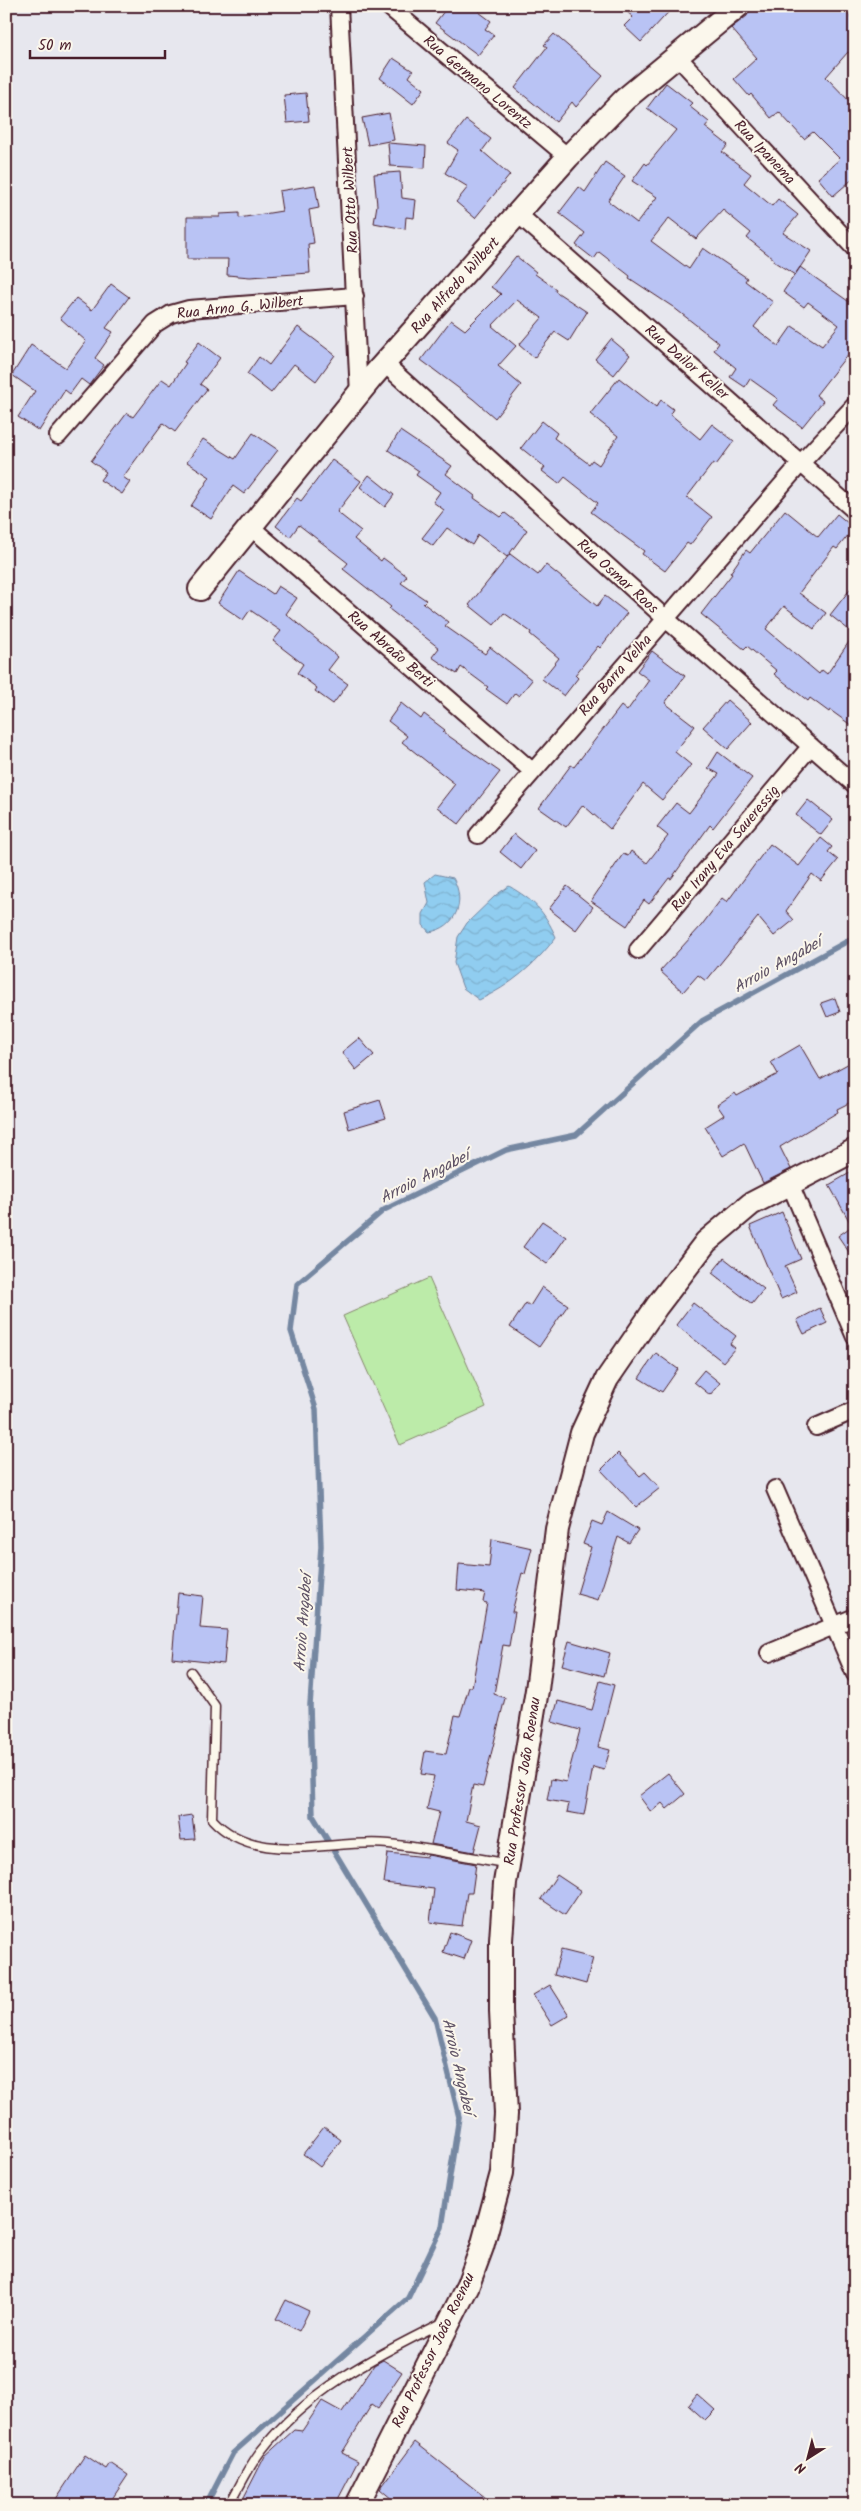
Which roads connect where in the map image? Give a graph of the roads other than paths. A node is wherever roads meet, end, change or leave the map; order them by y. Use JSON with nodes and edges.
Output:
{"nodes":[{"id":1,"x":339,"y":6,"type":"edge"},
{"id":2,"x":388,"y":6,"type":"edge"},
{"id":3,"x":738,"y":6,"type":"edge"},
{"id":4,"x":676,"y":55,"type":"junction"},
{"id":5,"x":568,"y":157,"type":"junction"},
{"id":6,"x":518,"y":214,"type":"junction"},
{"id":7,"x":855,"y":249,"type":"edge"},
{"id":8,"x":356,"y":296,"type":"junction"},
{"id":9,"x":385,"y":364,"type":"junction"},
{"id":10,"x":359,"y":394,"type":"junction"},
{"id":11,"x":855,"y":405,"type":"edge"},
{"id":12,"x":58,"y":436,"type":"dead end"},
{"id":13,"x":801,"y":463,"type":"junction"},
{"id":14,"x":855,"y":511,"type":"edge"},
{"id":15,"x":251,"y":528,"type":"junction"},
{"id":16,"x":200,"y":589,"type":"dead end"},
{"id":17,"x":665,"y":618,"type":"junction"},
{"id":18,"x":811,"y":746,"type":"junction"},
{"id":19,"x":532,"y":771,"type":"junction"},
{"id":20,"x":855,"y":785,"type":"edge"},
{"id":21,"x":478,"y":835,"type":"dead end"},
{"id":22,"x":638,"y":950,"type":"dead end"},
{"id":23,"x":855,"y":1150,"type":"edge"},
{"id":24,"x":790,"y":1184,"type":"junction"},
{"id":25,"x":855,"y":1337,"type":"edge"},
{"id":26,"x":855,"y":1410,"type":"edge"},
{"id":27,"x":816,"y":1427,"type":"dead end"},
{"id":28,"x":775,"y":1489,"type":"dead end"},
{"id":29,"x":855,"y":1617,"type":"edge"},
{"id":30,"x":834,"y":1626,"type":"junction"},
{"id":31,"x":769,"y":1653,"type":"dead end"},
{"id":32,"x":191,"y":1672,"type":"dead end"},
{"id":33,"x":855,"y":1674,"type":"edge"},
{"id":34,"x":508,"y":1864,"type":"junction"},
{"id":35,"x":452,"y":2318,"type":"junction"},
{"id":36,"x":229,"y":2505,"type":"edge"},
{"id":37,"x":357,"y":2505,"type":"edge"}],
"edges":[{"from":1,"to":8,"type":"street","name":"Rua Otto Wilbert"},
{"from":2,"to":5,"type":"street","name":"Rua Germano Lorentz"},
{"from":3,"to":4,"type":"street","name":"Rua Alfredo Wilbert"},
{"from":4,"to":5,"type":"street","name":"Rua Alfredo Wilbert"},
{"from":4,"to":7,"type":"street","name":"Rua Ipanema"},
{"from":5,"to":6,"type":"street","name":"Rua Alfredo Wilbert"},
{"from":6,"to":9,"type":"street","name":"Rua Alfredo Wilbert"},
{"from":6,"to":13,"type":"street","name":"Rua Dailor Keller"},
{"from":8,"to":10,"type":"street","name":"Rua Otto Wilbert"},
{"from":8,"to":12,"type":"street","name":"Rua Arno G. Wilbert"},
{"from":9,"to":10,"type":"street","name":"Rua Alfredo Wilbert"},
{"from":9,"to":17,"type":"street","name":"Rua Osmar Roos"},
{"from":10,"to":15,"type":"street","name":"Rua Alfredo Wilbert"},
{"from":11,"to":13,"type":"street","name":"Rua Barra Velha"},
{"from":13,"to":14,"type":"street","name":"Rua Dailor Keller"},
{"from":13,"to":17,"type":"street","name":"Rua Barra Velha"},
{"from":15,"to":16,"type":"street","name":"Rua Alfredo Wilbert"},
{"from":15,"to":19,"type":"street","name":"Rua Abraão Berti"},
{"from":17,"to":18,"type":"street","name":"Rua Osmar Roos"},
{"from":17,"to":19,"type":"street","name":"Rua Barra Velha"},
{"from":18,"to":20,"type":"street","name":"Rua Osmar Roos"},
{"from":18,"to":22,"type":"street","name":"Rua Irany Eva Saueressig"},
{"from":19,"to":21,"type":"street","name":"Rua Barra Velha"},
{"from":23,"to":24,"type":"street","name":"Rua Professor João Roenau"},
{"from":24,"to":25,"type":"street"},
{"from":24,"to":34,"type":"street","name":"Rua Professor João Roenau"},
{"from":26,"to":27,"type":"street"},
{"from":28,"to":30,"type":"street"},
{"from":29,"to":30,"type":"street"},
{"from":30,"to":31,"type":"street"},
{"from":30,"to":33,"type":"street"},
{"from":32,"to":34,"type":"lane"},
{"from":34,"to":35,"type":"street","name":"Rua Professor João Roenau"},
{"from":35,"to":36,"type":"lane"},
{"from":35,"to":37,"type":"street","name":"Rua Professor João Roenau"}]}
